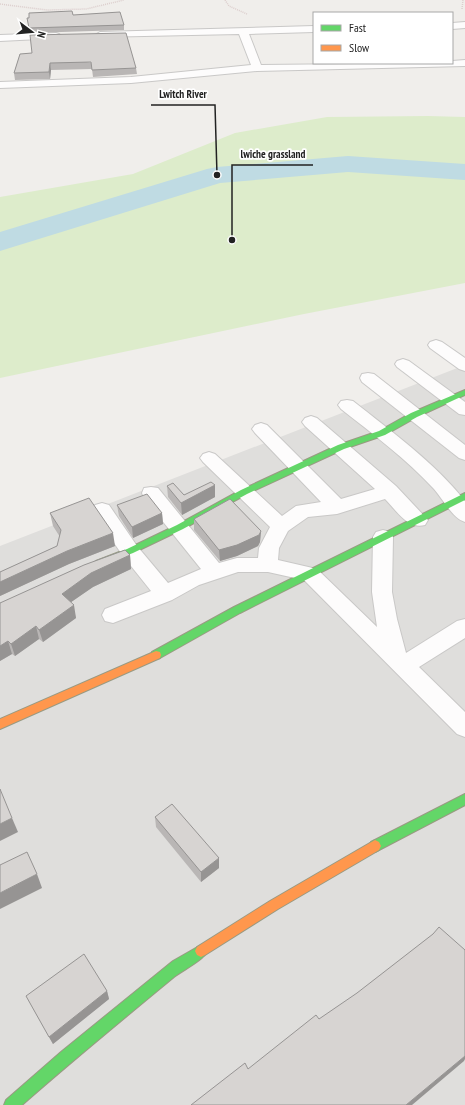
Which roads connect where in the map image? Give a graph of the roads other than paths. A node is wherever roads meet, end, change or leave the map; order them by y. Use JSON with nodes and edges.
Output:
{"nodes":[{"id":1,"x":465,"y":25,"type":"edge"},
{"id":2,"x":453,"y":26,"type":"edge"},
{"id":3,"x":313,"y":29,"type":"edge"},
{"id":4,"x":243,"y":31,"type":"junction"},
{"id":5,"x":87,"y":35,"type":"edge"},
{"id":6,"x":65,"y":36,"type":"edge"},
{"id":7,"x":0,"y":38,"type":"edge"},
{"id":8,"x":465,"y":63,"type":"edge"},
{"id":9,"x":448,"y":64,"type":"edge"},
{"id":10,"x":453,"y":64,"type":"edge"},
{"id":11,"x":257,"y":68,"type":"junction"},
{"id":12,"x":0,"y":85,"type":"edge"},
{"id":13,"x":436,"y":345,"type":"dead end"},
{"id":14,"x":403,"y":364,"type":"dead end"},
{"id":15,"x":465,"y":366,"type":"edge"},
{"id":16,"x":368,"y":378,"type":"dead end"},
{"id":17,"x":465,"y":392,"type":"edge"},
{"id":18,"x":449,"y":399,"type":"junction"},
{"id":19,"x":346,"y":404,"type":"dead end"},
{"id":20,"x":465,"y":410,"type":"edge"},
{"id":21,"x":414,"y":415,"type":"junction"},
{"id":22,"x":311,"y":422,"type":"dead end"},
{"id":23,"x":261,"y":429,"type":"dead end"},
{"id":24,"x":382,"y":433,"type":"junction"},
{"id":25,"x":341,"y":447,"type":"junction"},
{"id":26,"x":465,"y":454,"type":"edge"},
{"id":27,"x":209,"y":458,"type":"dead end"},
{"id":28,"x":299,"y":467,"type":"junction"},
{"id":29,"x":389,"y":491,"type":"junction"},
{"id":30,"x":151,"y":492,"type":"dead end"},
{"id":31,"x":244,"y":492,"type":"junction"},
{"id":32,"x":462,"y":504,"type":"edge"},
{"id":33,"x":337,"y":507,"type":"junction"},
{"id":34,"x":102,"y":510,"type":"dead end"},
{"id":35,"x":418,"y":520,"type":"junction"},
{"id":36,"x":280,"y":526,"type":"junction"},
{"id":37,"x":180,"y":527,"type":"junction"},
{"id":38,"x":383,"y":537,"type":"junction"},
{"id":39,"x":130,"y":551,"type":"junction"},
{"id":40,"x":268,"y":565,"type":"junction"},
{"id":41,"x":93,"y":566,"type":"edge"},
{"id":42,"x":214,"y":572,"type":"junction"},
{"id":43,"x":310,"y":574,"type":"junction"},
{"id":44,"x":165,"y":594,"type":"junction"},
{"id":45,"x":113,"y":615,"type":"dead end"},
{"id":46,"x":465,"y":627,"type":"edge"},
{"id":47,"x":400,"y":663,"type":"junction"},
{"id":48,"x":0,"y":724,"type":"edge"},
{"id":49,"x":465,"y":727,"type":"edge"},
{"id":50,"x":465,"y":799,"type":"edge"},
{"id":51,"x":11,"y":1105,"type":"edge"}],
"edges":[{"from":1,"to":2,"type":"street"},
{"from":3,"to":4,"type":"street"},
{"from":4,"to":5,"type":"street"},
{"from":4,"to":11,"type":"street"},
{"from":6,"to":7,"type":"street"},
{"from":8,"to":10,"type":"street"},
{"from":9,"to":11,"type":"street"},
{"from":11,"to":12,"type":"street"},
{"from":13,"to":15,"type":"street"},
{"from":14,"to":18,"type":"street"},
{"from":16,"to":21,"type":"street"},
{"from":17,"to":18,"type":"street"},
{"from":18,"to":20,"type":"street"},
{"from":18,"to":21,"type":"street"},
{"from":19,"to":24,"type":"street"},
{"from":21,"to":24,"type":"street"},
{"from":21,"to":26,"type":"street"},
{"from":22,"to":25,"type":"street"},
{"from":23,"to":28,"type":"street"},
{"from":24,"to":25,"type":"street"},
{"from":24,"to":32,"type":"street"},
{"from":25,"to":28,"type":"street"},
{"from":25,"to":29,"type":"street"},
{"from":27,"to":31,"type":"street"},
{"from":28,"to":31,"type":"street"},
{"from":28,"to":33,"type":"street"},
{"from":29,"to":33,"type":"street"},
{"from":29,"to":35,"type":"street"},
{"from":30,"to":37,"type":"street"},
{"from":31,"to":36,"type":"street"},
{"from":31,"to":37,"type":"street"},
{"from":32,"to":35,"type":"street"},
{"from":33,"to":36,"type":"street"},
{"from":34,"to":39,"type":"street"},
{"from":35,"to":38,"type":"street"},
{"from":36,"to":40,"type":"street"},
{"from":37,"to":39,"type":"street"},
{"from":37,"to":42,"type":"street"},
{"from":38,"to":43,"type":"street"},
{"from":38,"to":47,"type":"street"},
{"from":39,"to":41,"type":"street"},
{"from":39,"to":44,"type":"street"},
{"from":40,"to":42,"type":"street"},
{"from":40,"to":43,"type":"street"},
{"from":42,"to":44,"type":"street"},
{"from":43,"to":47,"type":"street"},
{"from":43,"to":48,"type":"street"},
{"from":44,"to":45,"type":"street"},
{"from":46,"to":47,"type":"street"},
{"from":47,"to":49,"type":"street"},
{"from":50,"to":51,"type":"street"}]}
